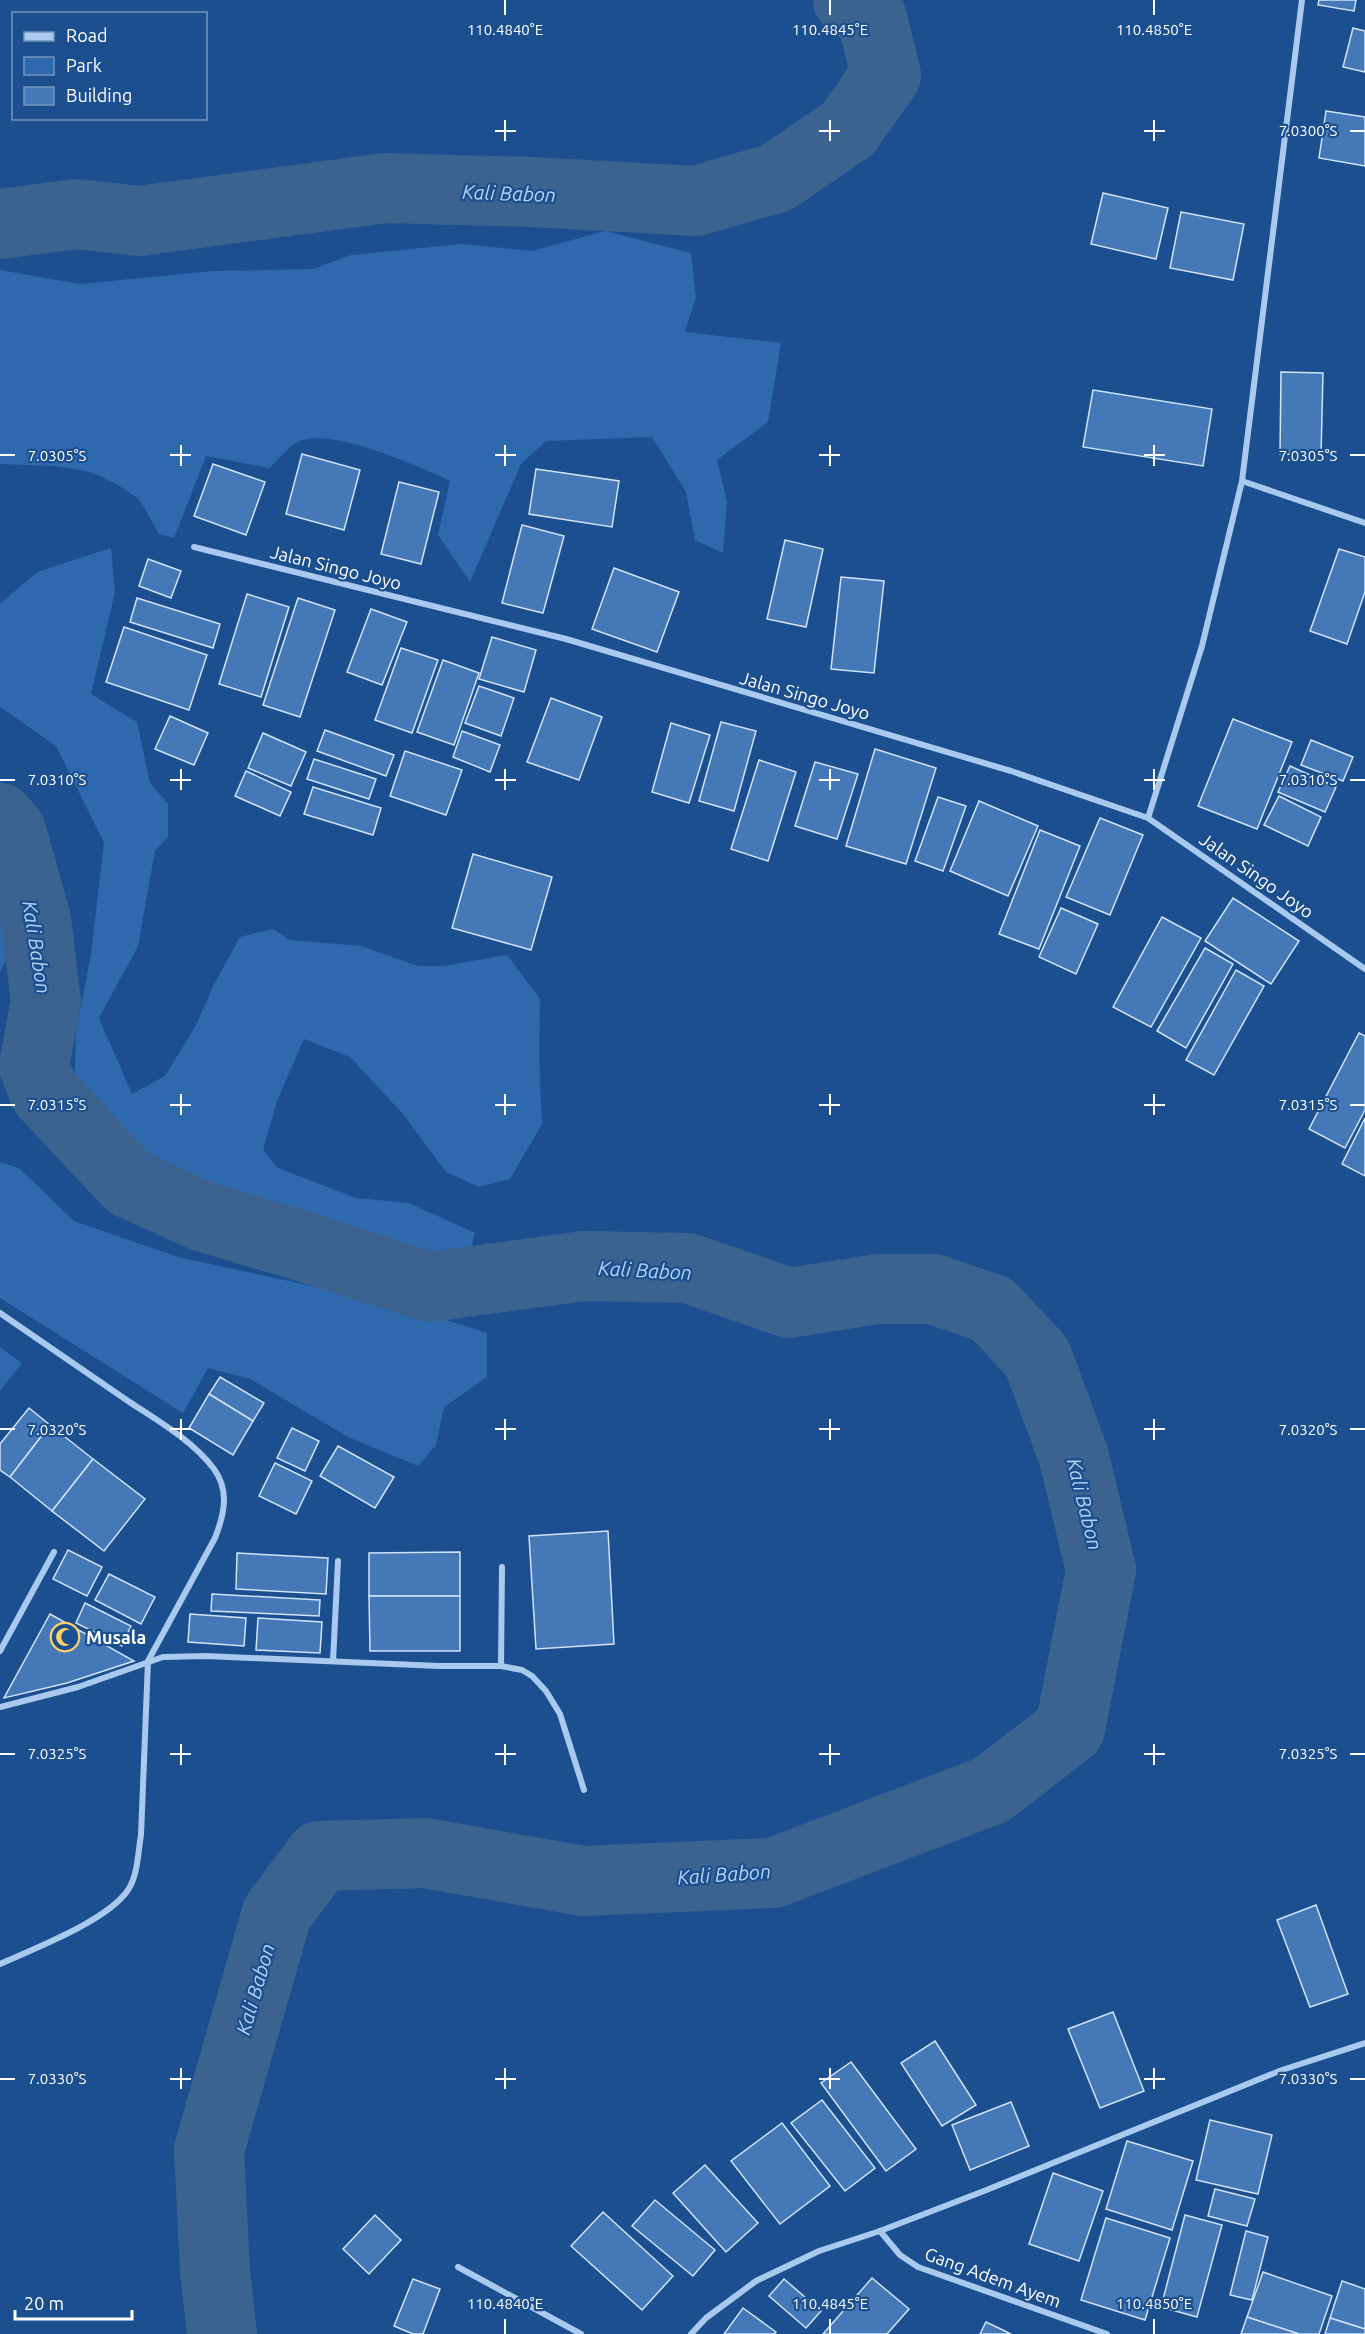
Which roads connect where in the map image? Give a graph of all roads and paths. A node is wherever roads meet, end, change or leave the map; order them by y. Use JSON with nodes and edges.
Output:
{"nodes":[{"id":1,"x":1302,"y":0,"type":"edge"},
{"id":2,"x":1242,"y":481,"type":"junction"},
{"id":3,"x":1365,"y":523,"type":"edge"},
{"id":4,"x":194,"y":547,"type":"dead end"},
{"id":5,"x":1148,"y":818,"type":"junction"},
{"id":6,"x":1365,"y":969,"type":"edge"},
{"id":7,"x":0,"y":1313,"type":"edge"},
{"id":8,"x":54,"y":1552,"type":"dead end"},
{"id":9,"x":338,"y":1561,"type":"dead end"},
{"id":10,"x":502,"y":1567,"type":"dead end"},
{"id":11,"x":0,"y":1650,"type":"edge"},
{"id":12,"x":148,"y":1661,"type":"junction"},
{"id":13,"x":333,"y":1661,"type":"junction"},
{"id":14,"x":501,"y":1666,"type":"junction"},
{"id":15,"x":0,"y":1707,"type":"edge"},
{"id":16,"x":584,"y":1791,"type":"dead end"},
{"id":17,"x":0,"y":1965,"type":"edge"},
{"id":18,"x":1365,"y":2043,"type":"edge"},
{"id":19,"x":880,"y":2231,"type":"junction"},
{"id":20,"x":458,"y":2267,"type":"dead end"},
{"id":21,"x":581,"y":2334,"type":"edge"},
{"id":22,"x":691,"y":2334,"type":"edge"},
{"id":23,"x":1107,"y":2334,"type":"edge"}],
"edges":[{"from":1,"to":2,"type":"street"},
{"from":2,"to":3,"type":"street"},
{"from":2,"to":5,"type":"street"},
{"from":4,"to":5,"type":"street","name":"Jalan Singo Joyo"},
{"from":5,"to":6,"type":"street","name":"Jalan Singo Joyo"},
{"from":7,"to":12,"type":"street"},
{"from":8,"to":11,"type":"street"},
{"from":9,"to":13,"type":"street"},
{"from":10,"to":14,"type":"street"},
{"from":12,"to":13,"type":"street"},
{"from":12,"to":15,"type":"street"},
{"from":12,"to":17,"type":"street"},
{"from":13,"to":14,"type":"street"},
{"from":14,"to":16,"type":"street"},
{"from":18,"to":19,"type":"street"},
{"from":19,"to":22,"type":"street"},
{"from":19,"to":23,"type":"street","name":"Gang Adem Ayem"},
{"from":20,"to":21,"type":"street"}]}
